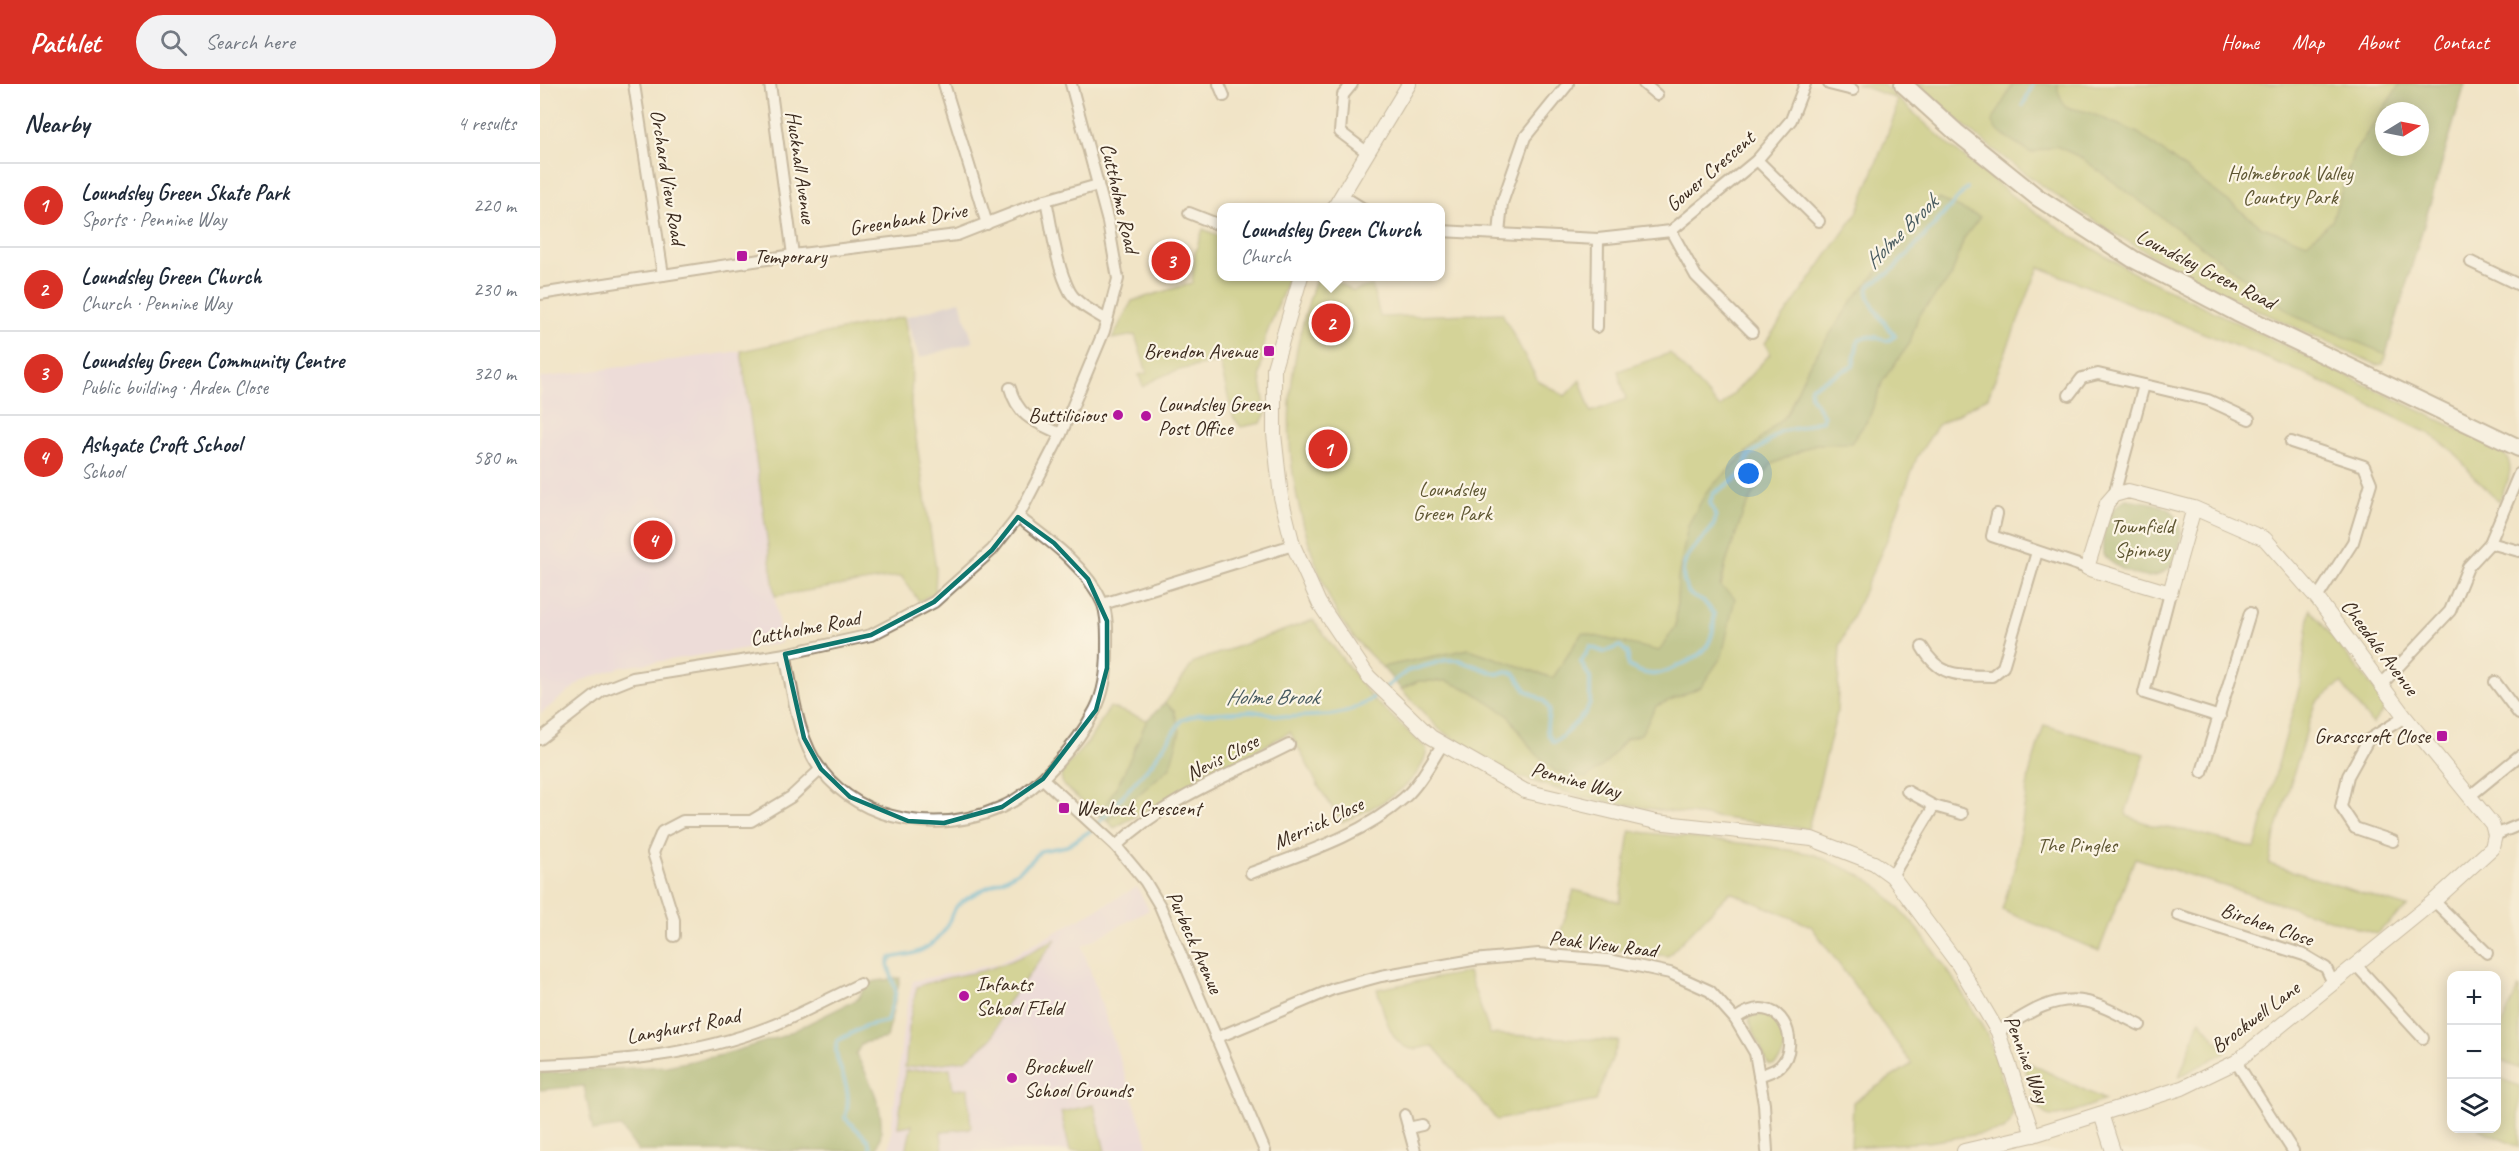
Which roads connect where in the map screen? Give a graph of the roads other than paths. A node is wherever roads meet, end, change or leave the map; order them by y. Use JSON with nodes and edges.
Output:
{"nodes":[{"id":1,"x":634,"y":84,"type":"edge"},
{"id":2,"x":770,"y":84,"type":"edge"},
{"id":3,"x":944,"y":84,"type":"edge"},
{"id":4,"x":1071,"y":84,"type":"edge"},
{"id":5,"x":1219,"y":84,"type":"edge"},
{"id":6,"x":1352,"y":84,"type":"edge"},
{"id":7,"x":1409,"y":84,"type":"edge"},
{"id":8,"x":1568,"y":84,"type":"edge"},
{"id":9,"x":1644,"y":84,"type":"edge"},
{"id":10,"x":1805,"y":84,"type":"edge"},
{"id":11,"x":1829,"y":84,"type":"edge"},
{"id":12,"x":1903,"y":84,"type":"edge"},
{"id":13,"x":1853,"y":90,"type":"dead end"},
{"id":14,"x":1657,"y":95,"type":"dead end"},
{"id":15,"x":1224,"y":96,"type":"dead end"},
{"id":16,"x":1368,"y":153,"type":"junction"},
{"id":17,"x":1756,"y":160,"type":"junction"},
{"id":18,"x":1098,"y":185,"type":"junction"},
{"id":19,"x":1046,"y":200,"type":"junction"},
{"id":20,"x":1337,"y":201,"type":"edge"},
{"id":21,"x":1189,"y":213,"type":"dead end"},
{"id":22,"x":1819,"y":221,"type":"dead end"},
{"id":23,"x":987,"y":224,"type":"junction"},
{"id":24,"x":1217,"y":224,"type":"edge"},
{"id":25,"x":1445,"y":231,"type":"edge"},
{"id":26,"x":1671,"y":231,"type":"junction"},
{"id":27,"x":1499,"y":234,"type":"junction"},
{"id":28,"x":1598,"y":239,"type":"junction"},
{"id":29,"x":794,"y":255,"type":"junction"},
{"id":30,"x":2471,"y":262,"type":"dead end"},
{"id":31,"x":663,"y":275,"type":"junction"},
{"id":32,"x":1300,"y":281,"type":"edge"},
{"id":33,"x":2519,"y":285,"type":"edge"},
{"id":34,"x":540,"y":294,"type":"edge"},
{"id":35,"x":1107,"y":321,"type":"junction"},
{"id":36,"x":1597,"y":327,"type":"dead end"},
{"id":37,"x":1752,"y":332,"type":"dead end"},
{"id":38,"x":2144,"y":385,"type":"junction"},
{"id":39,"x":1010,"y":388,"type":"dead end"},
{"id":40,"x":2069,"y":395,"type":"dead end"},
{"id":41,"x":2248,"y":419,"type":"dead end"},
{"id":42,"x":1061,"y":434,"type":"junction"},
{"id":43,"x":2290,"y":442,"type":"dead end"},
{"id":44,"x":2519,"y":448,"type":"edge"},
{"id":45,"x":2519,"y":474,"type":"edge"},
{"id":46,"x":2114,"y":495,"type":"junction"},
{"id":47,"x":2194,"y":508,"type":"junction"},
{"id":48,"x":1997,"y":514,"type":"dead end"},
{"id":49,"x":1018,"y":517,"type":"junction"},
{"id":50,"x":2490,"y":543,"type":"junction"},
{"id":51,"x":1293,"y":545,"type":"junction"},
{"id":52,"x":2519,"y":551,"type":"edge"},
{"id":53,"x":2037,"y":552,"type":"junction"},
{"id":54,"x":2087,"y":568,"type":"junction"},
{"id":55,"x":2170,"y":593,"type":"junction"},
{"id":56,"x":2317,"y":598,"type":"junction"},
{"id":57,"x":1103,"y":604,"type":"junction"},
{"id":58,"x":2250,"y":613,"type":"dead end"},
{"id":59,"x":1922,"y":647,"type":"dead end"},
{"id":60,"x":785,"y":654,"type":"junction"},
{"id":61,"x":2495,"y":682,"type":"dead end"},
{"id":62,"x":2382,"y":684,"type":"junction"},
{"id":63,"x":2519,"y":714,"type":"edge"},
{"id":64,"x":2220,"y":717,"type":"junction"},
{"id":65,"x":2405,"y":717,"type":"junction"},
{"id":66,"x":540,"y":739,"type":"edge"},
{"id":67,"x":1289,"y":745,"type":"dead end"},
{"id":68,"x":1442,"y":745,"type":"junction"},
{"id":69,"x":2519,"y":756,"type":"edge"},
{"id":70,"x":820,"y":769,"type":"junction"},
{"id":71,"x":2202,"y":772,"type":"dead end"},
{"id":72,"x":1043,"y":779,"type":"junction"},
{"id":73,"x":1907,"y":790,"type":"dead end"},
{"id":74,"x":2469,"y":796,"type":"junction"},
{"id":75,"x":1934,"y":806,"type":"junction"},
{"id":76,"x":1962,"y":814,"type":"dead end"},
{"id":77,"x":2519,"y":825,"type":"edge"},
{"id":78,"x":2393,"y":841,"type":"dead end"},
{"id":79,"x":2494,"y":841,"type":"junction"},
{"id":80,"x":1116,"y":846,"type":"junction"},
{"id":81,"x":1251,"y":873,"type":"dead end"},
{"id":82,"x":1892,"y":876,"type":"junction"},
{"id":83,"x":2434,"y":901,"type":"junction"},
{"id":84,"x":2178,"y":915,"type":"dead end"},
{"id":85,"x":674,"y":936,"type":"dead end"},
{"id":86,"x":2487,"y":953,"type":"dead end"},
{"id":87,"x":2356,"y":965,"type":"junction"},
{"id":88,"x":2333,"y":983,"type":"junction"},
{"id":89,"x":860,"y":984,"type":"dead end"},
{"id":90,"x":1735,"y":1019,"type":"junction"},
{"id":91,"x":2139,"y":1025,"type":"dead end"},
{"id":92,"x":1998,"y":1032,"type":"junction"},
{"id":93,"x":1216,"y":1038,"type":"junction"},
{"id":94,"x":2423,"y":1038,"type":"dead end"},
{"id":95,"x":2236,"y":1062,"type":"junction"},
{"id":96,"x":540,"y":1065,"type":"edge"},
{"id":97,"x":1759,"y":1076,"type":"junction"},
{"id":98,"x":2101,"y":1114,"type":"junction"},
{"id":99,"x":1405,"y":1115,"type":"dead end"},
{"id":100,"x":1422,"y":1125,"type":"dead end"},
{"id":101,"x":1408,"y":1128,"type":"junction"},
{"id":102,"x":2033,"y":1135,"type":"junction"},
{"id":103,"x":1265,"y":1151,"type":"edge"},
{"id":104,"x":1414,"y":1151,"type":"edge"},
{"id":105,"x":1767,"y":1151,"type":"edge"},
{"id":106,"x":1964,"y":1151,"type":"edge"},
{"id":107,"x":2113,"y":1151,"type":"edge"},
{"id":108,"x":2293,"y":1151,"type":"edge"}],
"edges":[{"from":1,"to":31,"type":"street","name":"Orchard View Road"},
{"from":2,"to":29,"type":"street","name":"Hucknall Avenue"},
{"from":3,"to":23,"type":"street"},
{"from":4,"to":18,"type":"street","name":"Cuttholme Road"},
{"from":5,"to":15,"type":"street"},
{"from":6,"to":16,"type":"street"},
{"from":7,"to":16,"type":"street"},
{"from":8,"to":27,"type":"street"},
{"from":9,"to":14,"type":"street"},
{"from":10,"to":17,"type":"street","name":"Gower Crescent"},
{"from":11,"to":13,"type":"street"},
{"from":12,"to":44,"type":"main road","name":"Loundsley Green Road"},
{"from":16,"to":20,"type":"street"},
{"from":17,"to":22,"type":"street"},
{"from":17,"to":26,"type":"street","name":"Gower Crescent"},
{"from":18,"to":19,"type":"street","name":"Greenbank Drive"},
{"from":18,"to":35,"type":"street","name":"Cuttholme Road"},
{"from":19,"to":23,"type":"street","name":"Greenbank Drive"},
{"from":19,"to":35,"type":"street"},
{"from":21,"to":24,"type":"street"},
{"from":23,"to":29,"type":"street","name":"Greenbank Drive"},
{"from":25,"to":27,"type":"street","name":"Gower Crescent"},
{"from":26,"to":28,"type":"street","name":"Gower Crescent"},
{"from":26,"to":37,"type":"street"},
{"from":27,"to":28,"type":"street","name":"Gower Crescent"},
{"from":28,"to":36,"type":"street"},
{"from":29,"to":31,"type":"street","name":"Greenbank Drive"},
{"from":30,"to":33,"type":"street"},
{"from":31,"to":34,"type":"street","name":"Greenbank Drive"},
{"from":32,"to":51,"type":"street","name":"Pennine Way"},
{"from":35,"to":42,"type":"street","name":"Cuttholme Road"},
{"from":38,"to":40,"type":"street"},
{"from":38,"to":41,"type":"street"},
{"from":38,"to":46,"type":"street"},
{"from":39,"to":42,"type":"street"},
{"from":42,"to":49,"type":"street","name":"Cuttholme Road"},
{"from":43,"to":56,"type":"street"},
{"from":45,"to":50,"type":"street"},
{"from":46,"to":47,"type":"street","name":"Cheedale Avenue"},
{"from":46,"to":54,"type":"street"},
{"from":47,"to":55,"type":"street"},
{"from":47,"to":56,"type":"street","name":"Cheedale Avenue"},
{"from":48,"to":53,"type":"street"},
{"from":49,"to":57,"type":"street"},
{"from":49,"to":60,"type":"street","name":"Cuttholme Road"},
{"from":50,"to":52,"type":"street"},
{"from":50,"to":62,"type":"street"},
{"from":51,"to":57,"type":"street"},
{"from":51,"to":68,"type":"street","name":"Pennine Way"},
{"from":53,"to":54,"type":"street"},
{"from":53,"to":59,"type":"street"},
{"from":54,"to":55,"type":"street"},
{"from":55,"to":64,"type":"street"},
{"from":56,"to":62,"type":"street","name":"Cheedale Avenue"},
{"from":57,"to":72,"type":"street"},
{"from":58,"to":64,"type":"street"},
{"from":60,"to":66,"type":"street","name":"Cuttholme Road"},
{"from":60,"to":70,"type":"street"},
{"from":61,"to":63,"type":"street"},
{"from":62,"to":65,"type":"street","name":"Cheedale Avenue"},
{"from":64,"to":71,"type":"street"},
{"from":65,"to":74,"type":"street","name":"Cheedale Avenue"},
{"from":65,"to":78,"type":"street"},
{"from":67,"to":80,"type":"street","name":"Nevis Close"},
{"from":68,"to":81,"type":"street","name":"Merrick Close"},
{"from":68,"to":82,"type":"street","name":"Pennine Way"},
{"from":69,"to":74,"type":"street"},
{"from":70,"to":72,"type":"street"},
{"from":70,"to":85,"type":"street"},
{"from":72,"to":80,"type":"street","name":"Purbeck Avenue"},
{"from":73,"to":75,"type":"street"},
{"from":74,"to":79,"type":"street","name":"Cheedale Avenue"},
{"from":75,"to":76,"type":"street"},
{"from":75,"to":82,"type":"street"},
{"from":77,"to":79,"type":"street","name":"Brockwell Lane"},
{"from":79,"to":83,"type":"street","name":"Brockwell Lane"},
{"from":80,"to":93,"type":"street","name":"Purbeck Avenue"},
{"from":82,"to":92,"type":"street","name":"Pennine Way"},
{"from":83,"to":86,"type":"street"},
{"from":83,"to":87,"type":"street","name":"Brockwell Lane"},
{"from":84,"to":88,"type":"street","name":"Birchen Close"},
{"from":87,"to":88,"type":"street","name":"Brockwell Lane"},
{"from":87,"to":94,"type":"street"},
{"from":88,"to":95,"type":"street","name":"Brockwell Lane"},
{"from":89,"to":96,"type":"street","name":"Langhurst Road"},
{"from":90,"to":93,"type":"street","name":"Peak View Road"},
{"from":90,"to":97,"type":"street","name":"Peak View Road"},
{"from":90,"to":97,"type":"street"},
{"from":91,"to":92,"type":"street"},
{"from":92,"to":102,"type":"street","name":"Pennine Way"},
{"from":93,"to":103,"type":"street","name":"Purbeck Avenue"},
{"from":95,"to":98,"type":"street","name":"Brockwell Lane"},
{"from":95,"to":108,"type":"street"},
{"from":97,"to":105,"type":"street","name":"Peak View Road"},
{"from":98,"to":102,"type":"street","name":"Brockwell Lane"},
{"from":98,"to":107,"type":"street"},
{"from":99,"to":101,"type":"street"},
{"from":100,"to":101,"type":"street"},
{"from":101,"to":104,"type":"street"},
{"from":102,"to":106,"type":"street","name":"Brockwell Lane"}]}
